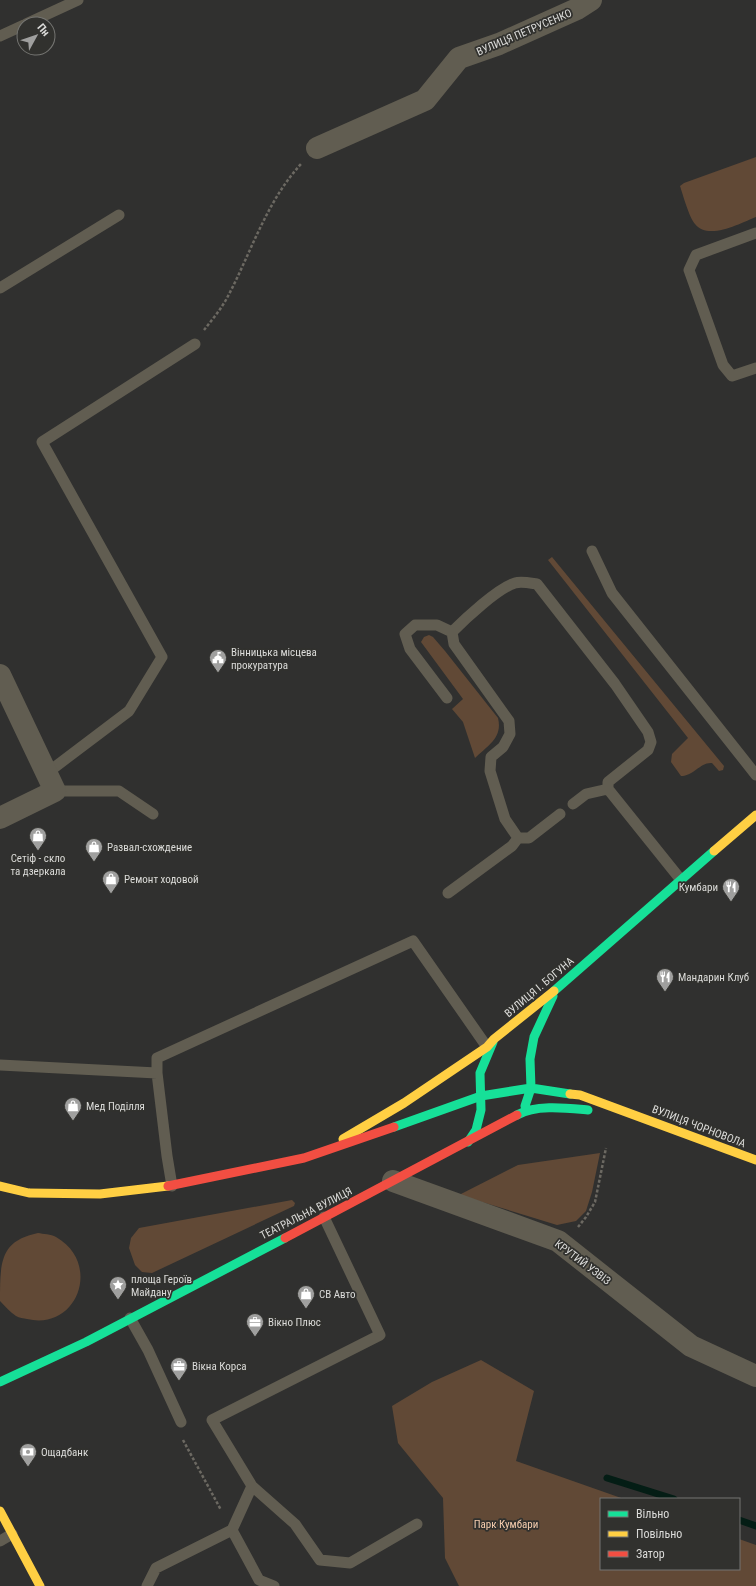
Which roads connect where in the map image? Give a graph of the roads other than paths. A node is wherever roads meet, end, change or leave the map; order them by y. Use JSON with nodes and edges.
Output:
{"nodes":[{"id":1,"x":78,"y":0,"type":"edge"},
{"id":2,"x":591,"y":0,"type":"edge"},
{"id":3,"x":44,"y":16,"type":"edge"},
{"id":4,"x":16,"y":29,"type":"edge"},
{"id":5,"x":0,"y":36,"type":"edge"},
{"id":6,"x":317,"y":148,"type":"road end"},
{"id":7,"x":119,"y":215,"type":"dead end"},
{"id":8,"x":756,"y":233,"type":"edge"},
{"id":9,"x":0,"y":288,"type":"edge"},
{"id":10,"x":195,"y":344,"type":"road end"},
{"id":11,"x":756,"y":368,"type":"edge"},
{"id":12,"x":592,"y":551,"type":"dead end"},
{"id":13,"x":452,"y":632,"type":"junction"},
{"id":14,"x":0,"y":675,"type":"edge"},
{"id":15,"x":447,"y":698,"type":"dead end"},
{"id":16,"x":756,"y":775,"type":"edge"},
{"id":17,"x":51,"y":782,"type":"junction"},
{"id":18,"x":608,"y":789,"type":"junction"},
{"id":19,"x":573,"y":804,"type":"dead end"},
{"id":20,"x":153,"y":814,"type":"dead end"},
{"id":21,"x":560,"y":814,"type":"dead end"},
{"id":22,"x":756,"y":815,"type":"edge"},
{"id":23,"x":0,"y":818,"type":"edge"},
{"id":24,"x":518,"y":838,"type":"junction"},
{"id":25,"x":681,"y":880,"type":"junction"},
{"id":26,"x":448,"y":894,"type":"dead end"},
{"id":27,"x":557,"y":988,"type":"junction"},
{"id":28,"x":491,"y":1043,"type":"junction"},
{"id":29,"x":0,"y":1065,"type":"edge"},
{"id":30,"x":157,"y":1073,"type":"junction"},
{"id":31,"x":531,"y":1088,"type":"junction"},
{"id":32,"x":481,"y":1096,"type":"junction"},
{"id":33,"x":488,"y":1105,"type":"dead end"},
{"id":34,"x":524,"y":1111,"type":"junction"},
{"id":35,"x":498,"y":1113,"type":"dead end"},
{"id":36,"x":633,"y":1114,"type":"junction"},
{"id":37,"x":508,"y":1120,"type":"junction"},
{"id":38,"x":468,"y":1142,"type":"junction"},
{"id":39,"x":319,"y":1153,"type":"junction"},
{"id":40,"x":756,"y":1160,"type":"edge"},
{"id":41,"x":393,"y":1182,"type":"junction"},
{"id":42,"x":0,"y":1186,"type":"edge"},
{"id":43,"x":172,"y":1186,"type":"junction"},
{"id":44,"x":324,"y":1216,"type":"junction"},
{"id":45,"x":130,"y":1318,"type":"junction"},
{"id":46,"x":756,"y":1376,"type":"edge"},
{"id":47,"x":0,"y":1382,"type":"edge"},
{"id":48,"x":181,"y":1422,"type":"road end"},
{"id":49,"x":252,"y":1486,"type":"junction"},
{"id":50,"x":0,"y":1511,"type":"edge"},
{"id":51,"x":417,"y":1524,"type":"dead end"},
{"id":52,"x":232,"y":1530,"type":"junction"},
{"id":53,"x":12,"y":1534,"type":"junction"},
{"id":54,"x":0,"y":1541,"type":"edge"},
{"id":55,"x":40,"y":1586,"type":"edge"},
{"id":56,"x":147,"y":1586,"type":"edge"},
{"id":57,"x":274,"y":1586,"type":"edge"}],
"edges":[{"from":1,"to":3,"type":"lane"},
{"from":2,"to":6,"type":"street","name":"ВУЛИЦЯ ПЕТРУСЕНКО"},
{"from":4,"to":5,"type":"lane"},
{"from":7,"to":9,"type":"lane"},
{"from":8,"to":11,"type":"lane"},
{"from":10,"to":17,"type":"lane"},
{"from":12,"to":16,"type":"lane"},
{"from":13,"to":15,"type":"lane"},
{"from":13,"to":18,"type":"lane"},
{"from":13,"to":24,"type":"lane"},
{"from":14,"to":17,"type":"street"},
{"from":17,"to":20,"type":"lane"},
{"from":17,"to":23,"type":"street"},
{"from":18,"to":19,"type":"lane"},
{"from":18,"to":25,"type":"lane"},
{"from":21,"to":24,"type":"lane"},
{"from":22,"to":25,"type":"main road","name":"ВУЛИЦЯ І. БОГУНА"},
{"from":24,"to":26,"type":"lane"},
{"from":25,"to":27,"type":"main road","name":"ВУЛИЦЯ І. БОГУНА"},
{"from":27,"to":28,"type":"main road","name":"ВУЛИЦЯ І. БОГУНА"},
{"from":27,"to":31,"type":"main road"},
{"from":28,"to":30,"type":"lane"},
{"from":28,"to":32,"type":"main road"},
{"from":28,"to":39,"type":"main road","name":"ВУЛИЦЯ І. БОГУНА"},
{"from":29,"to":30,"type":"lane"},
{"from":30,"to":43,"type":"lane"},
{"from":31,"to":32,"type":"main road"},
{"from":31,"to":34,"type":"main road"},
{"from":31,"to":36,"type":"main road"},
{"from":32,"to":33,"type":"main road"},
{"from":32,"to":38,"type":"main road"},
{"from":32,"to":39,"type":"main road"},
{"from":34,"to":36,"type":"main road","name":"ТЕАТРАЛЬНА ВУЛИЦЯ"},
{"from":34,"to":37,"type":"main road","name":"ТЕАТРАЛЬНА ВУЛИЦЯ"},
{"from":35,"to":37,"type":"main road"},
{"from":36,"to":40,"type":"main road","name":"ВУЛИЦЯ ЧОРНОВОЛА"},
{"from":37,"to":38,"type":"main road","name":"ТЕАТРАЛЬНА ВУЛИЦЯ"},
{"from":38,"to":41,"type":"main road","name":"ТЕАТРАЛЬНА ВУЛИЦЯ"},
{"from":39,"to":43,"type":"main road"},
{"from":41,"to":44,"type":"main road","name":"ТЕАТРАЛЬНА ВУЛИЦЯ"},
{"from":41,"to":46,"type":"street","name":"КРУТИЙ УЗВІЗ"},
{"from":42,"to":43,"type":"main road"},
{"from":44,"to":45,"type":"main road","name":"ТЕАТРАЛЬНА ВУЛИЦЯ"},
{"from":44,"to":49,"type":"lane"},
{"from":45,"to":47,"type":"main road","name":"ТЕАТРАЛЬНА ВУЛИЦЯ"},
{"from":45,"to":48,"type":"lane"},
{"from":49,"to":51,"type":"lane"},
{"from":49,"to":52,"type":"lane"},
{"from":50,"to":53,"type":"main road"},
{"from":52,"to":56,"type":"lane"},
{"from":52,"to":57,"type":"lane"},
{"from":53,"to":54,"type":"lane"},
{"from":53,"to":55,"type":"main road"}]}
